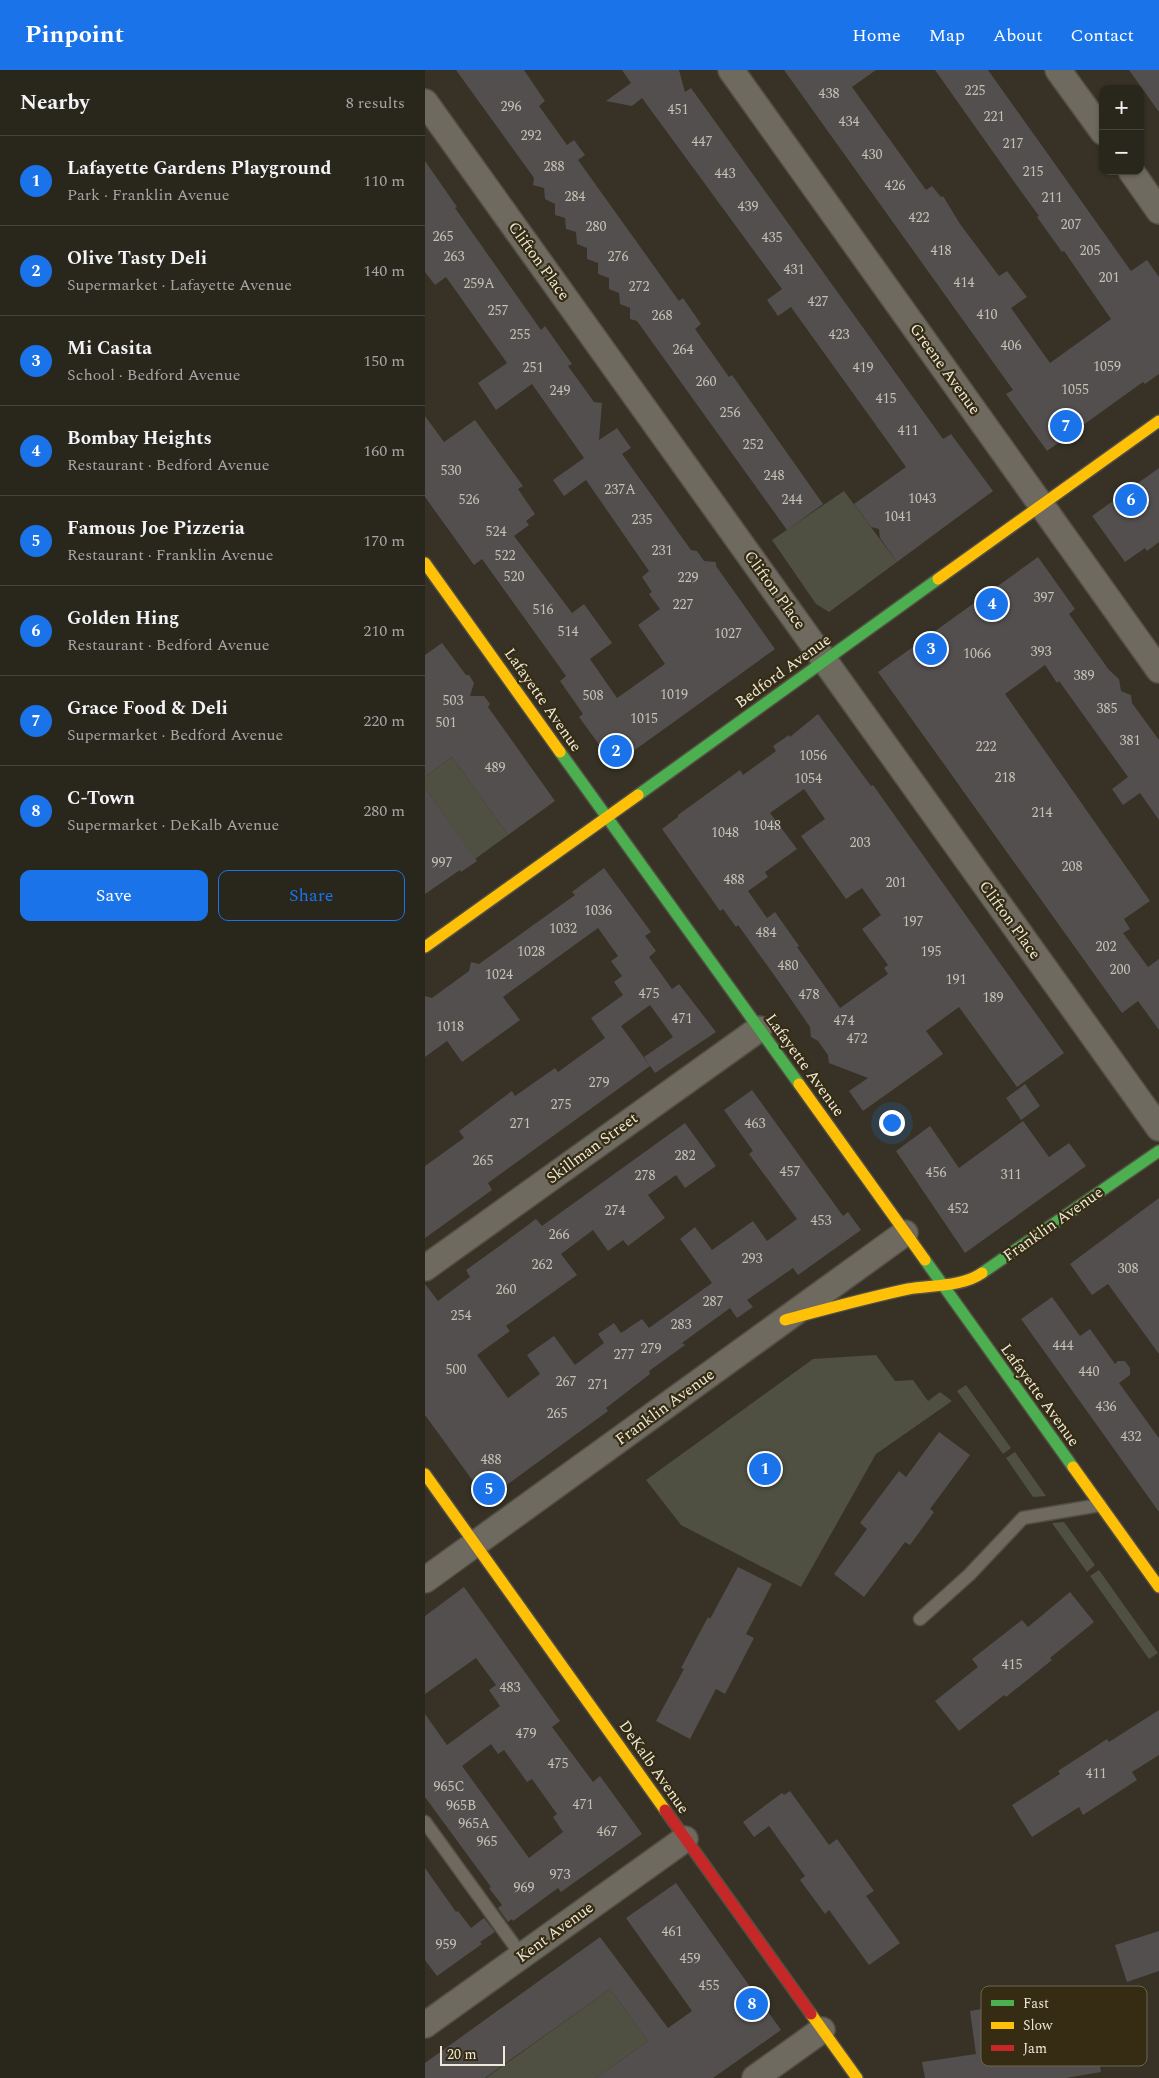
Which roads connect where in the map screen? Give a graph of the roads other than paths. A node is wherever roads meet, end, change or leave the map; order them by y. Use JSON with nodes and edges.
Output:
{"nodes":[{"id":1,"x":731,"y":70,"type":"edge"},
{"id":2,"x":1058,"y":70,"type":"edge"},
{"id":3,"x":425,"y":102,"type":"edge"},
{"id":4,"x":1102,"y":130,"type":"edge"},
{"id":5,"x":1134,"y":175,"type":"edge"},
{"id":6,"x":1159,"y":210,"type":"edge"},
{"id":7,"x":1159,"y":421,"type":"edge"},
{"id":8,"x":1042,"y":505,"type":"junction"},
{"id":9,"x":425,"y":563,"type":"edge"},
{"id":10,"x":825,"y":660,"type":"junction"},
{"id":11,"x":1159,"y":670,"type":"edge"},
{"id":12,"x":607,"y":818,"type":"junction"},
{"id":13,"x":425,"y":947,"type":"edge"},
{"id":14,"x":759,"y":1029,"type":"junction"},
{"id":15,"x":1159,"y":1128,"type":"edge"},
{"id":16,"x":1159,"y":1151,"type":"edge"},
{"id":17,"x":905,"y":1233,"type":"junction"},
{"id":18,"x":425,"y":1268,"type":"edge"},
{"id":19,"x":941,"y":1285,"type":"junction"},
{"id":20,"x":785,"y":1320,"type":"junction"},
{"id":21,"x":425,"y":1474,"type":"edge"},
{"id":22,"x":1100,"y":1505,"type":"junction"},
{"id":23,"x":475,"y":1544,"type":"junction"},
{"id":24,"x":425,"y":1580,"type":"edge"},
{"id":25,"x":1159,"y":1587,"type":"edge"},
{"id":26,"x":921,"y":1619,"type":"dead end"},
{"id":27,"x":425,"y":1822,"type":"edge"},
{"id":28,"x":685,"y":1839,"type":"junction"},
{"id":29,"x":522,"y":1956,"type":"junction"},
{"id":30,"x":425,"y":2025,"type":"edge"},
{"id":31,"x":822,"y":2030,"type":"junction"},
{"id":32,"x":755,"y":2078,"type":"edge"},
{"id":33,"x":857,"y":2078,"type":"edge"}],
"edges":[{"from":1,"to":8,"type":"street","name":"Greene Avenue"},
{"from":2,"to":4,"type":"street"},
{"from":3,"to":10,"type":"street","name":"Clifton Place"},
{"from":5,"to":6,"type":"street"},
{"from":7,"to":8,"type":"main road","name":"Bedford Avenue"},
{"from":8,"to":10,"type":"main road","name":"Bedford Avenue"},
{"from":8,"to":11,"type":"street","name":"Greene Avenue"},
{"from":9,"to":12,"type":"main road","name":"Lafayette Avenue"},
{"from":10,"to":12,"type":"main road","name":"Bedford Avenue"},
{"from":10,"to":15,"type":"street","name":"Clifton Place"},
{"from":12,"to":13,"type":"main road","name":"Bedford Avenue"},
{"from":12,"to":14,"type":"main road","name":"Lafayette Avenue"},
{"from":14,"to":17,"type":"main road","name":"Lafayette Avenue"},
{"from":14,"to":18,"type":"street","name":"Skillman Street"},
{"from":16,"to":19,"type":"main road","name":"Franklin Avenue"},
{"from":17,"to":19,"type":"main road","name":"Lafayette Avenue"},
{"from":17,"to":20,"type":"street","name":"Franklin Avenue"},
{"from":19,"to":20,"type":"main road","name":"Franklin Avenue"},
{"from":19,"to":22,"type":"main road","name":"Lafayette Avenue"},
{"from":20,"to":23,"type":"street","name":"Franklin Avenue"},
{"from":21,"to":23,"type":"main road","name":"DeKalb Avenue"},
{"from":22,"to":25,"type":"main road","name":"Lafayette Avenue"},
{"from":22,"to":26,"type":"lane"},
{"from":23,"to":24,"type":"street","name":"Franklin Avenue"},
{"from":23,"to":28,"type":"main road","name":"DeKalb Avenue"},
{"from":27,"to":29,"type":"lane"},
{"from":28,"to":29,"type":"street","name":"Kent Avenue"},
{"from":28,"to":31,"type":"main road","name":"DeKalb Avenue"},
{"from":29,"to":30,"type":"street","name":"Kent Avenue"},
{"from":31,"to":32,"type":"street"},
{"from":31,"to":33,"type":"main road","name":"DeKalb Avenue"}]}
